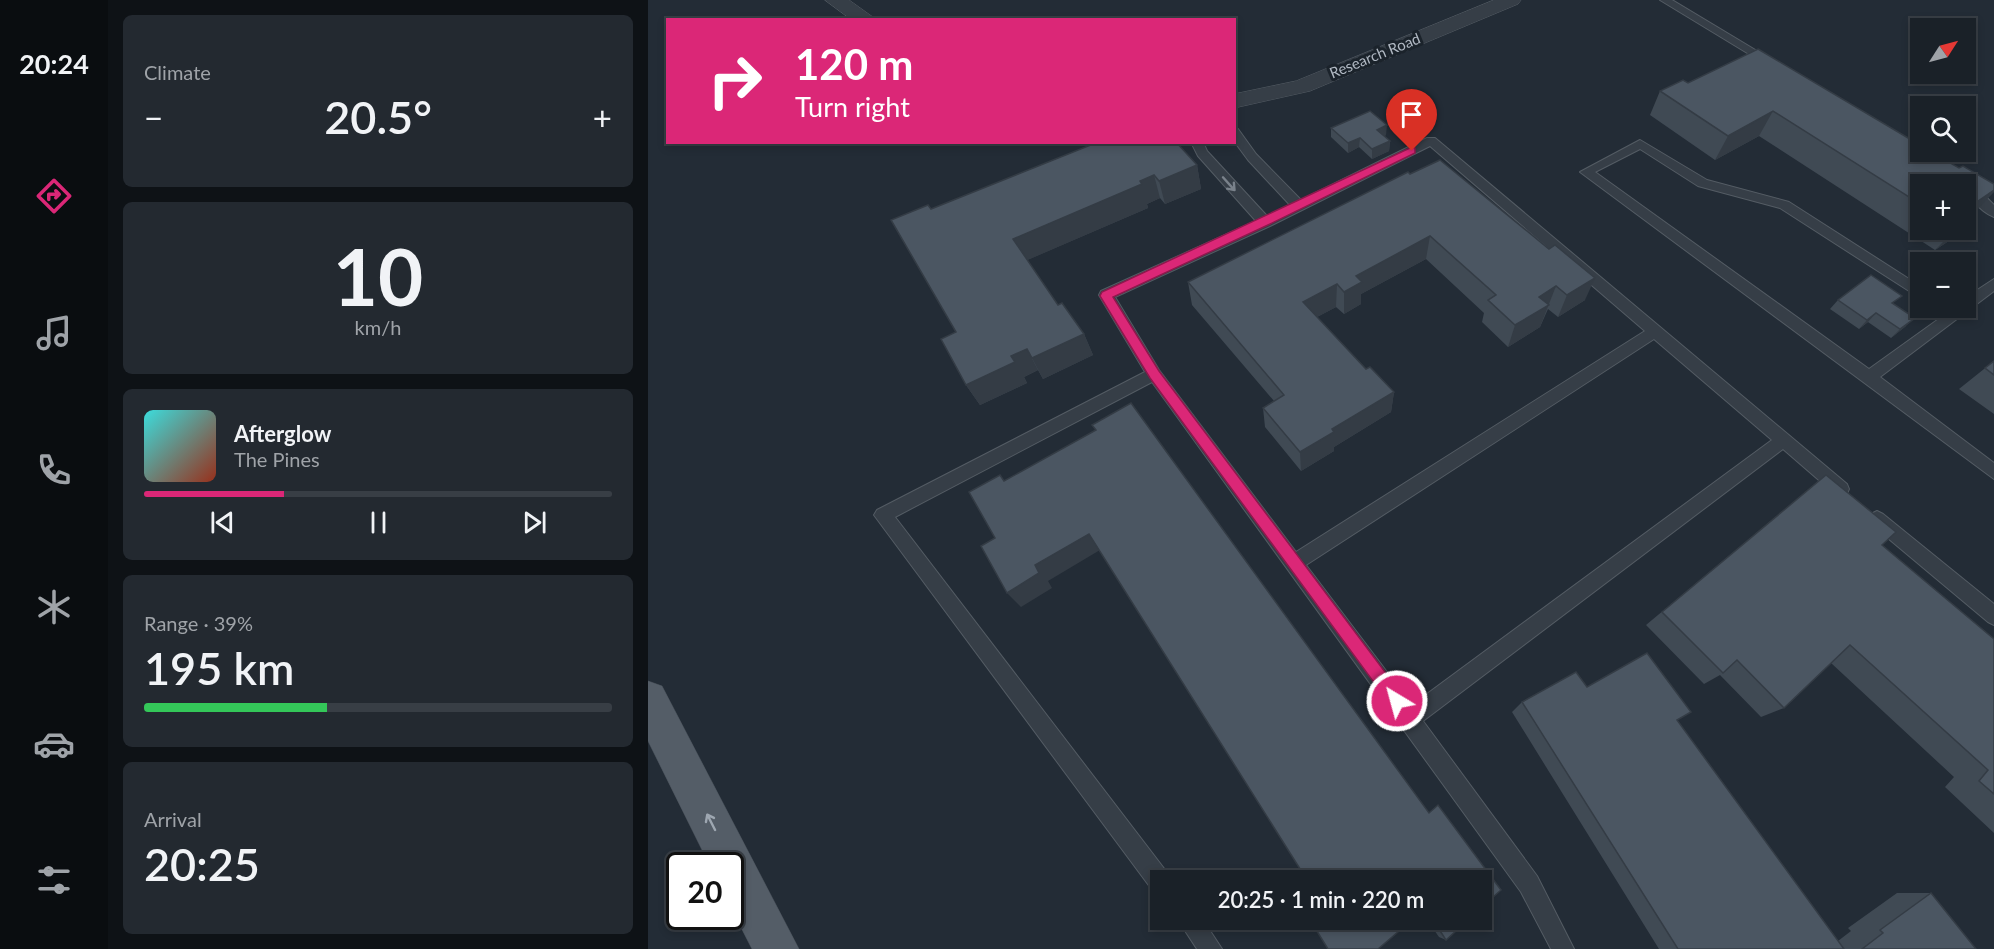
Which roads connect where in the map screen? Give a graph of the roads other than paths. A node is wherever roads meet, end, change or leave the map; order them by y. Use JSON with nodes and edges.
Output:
{"nodes":[{"id":1,"x":835,"y":0,"type":"edge"},
{"id":2,"x":1511,"y":0,"type":"edge"},
{"id":3,"x":1665,"y":0,"type":"edge"},
{"id":4,"x":864,"y":18,"type":"edge"},
{"id":5,"x":1785,"y":72,"type":"edge"},
{"id":6,"x":1236,"y":102,"type":"edge"},
{"id":7,"x":1236,"y":135,"type":"edge"},
{"id":8,"x":1198,"y":144,"type":"edge"},
{"id":9,"x":1994,"y":195,"type":"edge"},
{"id":10,"x":1299,"y":206,"type":"junction"},
{"id":11,"x":1994,"y":212,"type":"edge"},
{"id":12,"x":1264,"y":223,"type":"junction"},
{"id":13,"x":1994,"y":284,"type":"edge"},
{"id":14,"x":1910,"y":287,"type":"edge"},
{"id":15,"x":1976,"y":297,"type":"edge"},
{"id":16,"x":1944,"y":318,"type":"edge"},
{"id":17,"x":1654,"y":332,"type":"junction"},
{"id":18,"x":1154,"y":374,"type":"junction"},
{"id":19,"x":1869,"y":377,"type":"junction"},
{"id":20,"x":1782,"y":441,"type":"junction"},
{"id":21,"x":1994,"y":472,"type":"edge"},
{"id":22,"x":1294,"y":563,"type":"junction"},
{"id":23,"x":1994,"y":616,"type":"edge"},
{"id":24,"x":648,"y":700,"type":"edge"},
{"id":25,"x":1410,"y":719,"type":"junction"},
{"id":26,"x":1152,"y":870,"type":"edge"},
{"id":27,"x":1197,"y":930,"type":"edge"},
{"id":28,"x":776,"y":949,"type":"edge"},
{"id":29,"x":1211,"y":949,"type":"edge"},
{"id":30,"x":1563,"y":949,"type":"edge"}],
"edges":[{"from":1,"to":4,"type":"street"},
{"from":2,"to":6,"type":"street","name":"Research Road"},
{"from":3,"to":5,"type":"lane"},
{"from":7,"to":10,"type":"lane"},
{"from":8,"to":12,"type":"lane","one_way":true},
{"from":9,"to":11,"type":"lane"},
{"from":10,"to":12,"type":"lane"},
{"from":10,"to":17,"type":"lane"},
{"from":12,"to":18,"type":"lane"},
{"from":13,"to":15,"type":"lane"},
{"from":14,"to":19,"type":"lane"},
{"from":16,"to":19,"type":"lane"},
{"from":17,"to":20,"type":"lane"},
{"from":17,"to":22,"type":"lane"},
{"from":18,"to":22,"type":"lane"},
{"from":18,"to":26,"type":"lane"},
{"from":19,"to":21,"type":"lane"},
{"from":20,"to":23,"type":"lane"},
{"from":20,"to":25,"type":"lane"},
{"from":22,"to":25,"type":"lane"},
{"from":28,"to":24,"type":"main road","one_way":true},
{"from":25,"to":30,"type":"lane"},
{"from":27,"to":29,"type":"lane"}]}
